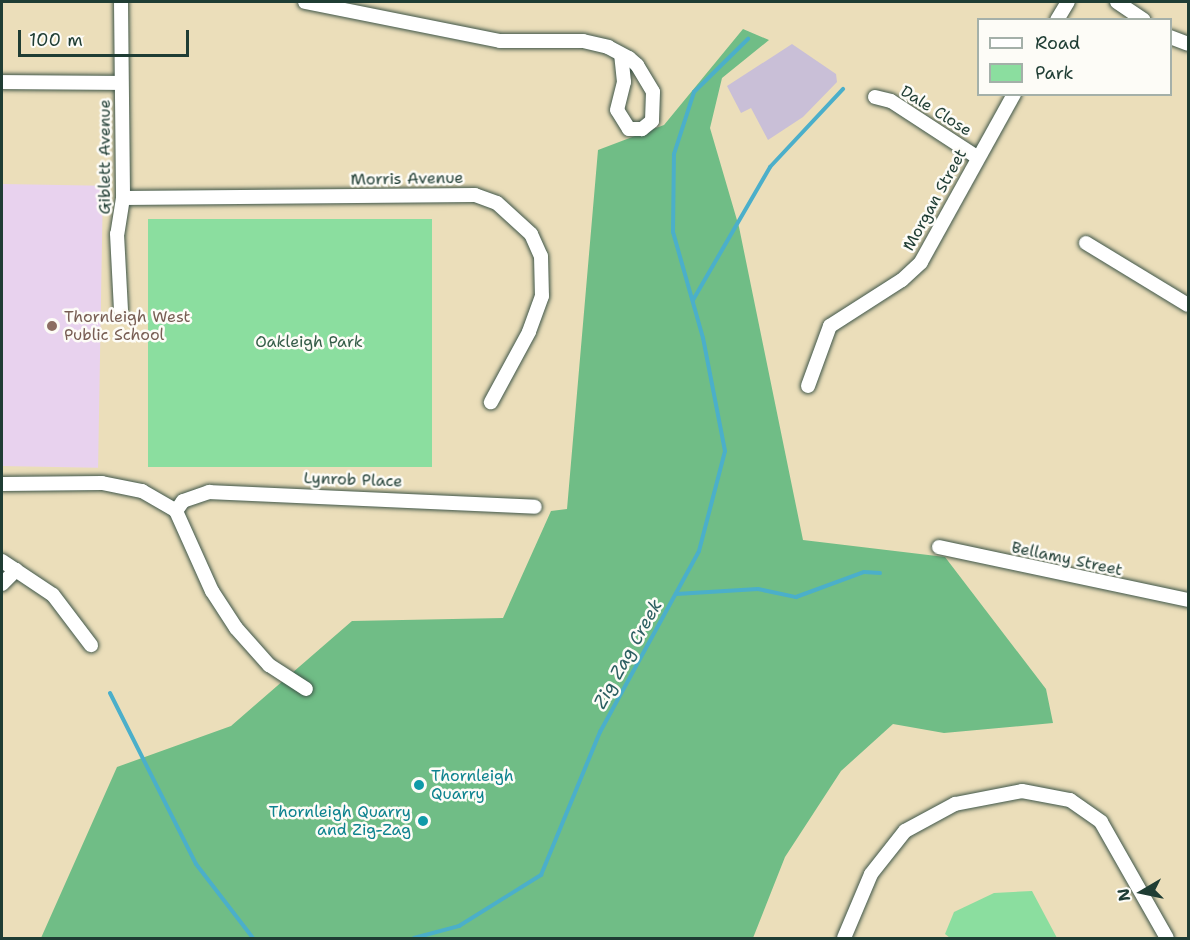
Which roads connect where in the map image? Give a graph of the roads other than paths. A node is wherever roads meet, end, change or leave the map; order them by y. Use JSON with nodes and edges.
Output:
{"nodes":[{"id":1,"x":121,"y":2,"type":"edge"},
{"id":2,"x":305,"y":2,"type":"edge"},
{"id":3,"x":1068,"y":2,"type":"edge"},
{"id":4,"x":1117,"y":2,"type":"edge"},
{"id":5,"x":1058,"y":18,"type":"edge"},
{"id":6,"x":1141,"y":18,"type":"edge"},
{"id":7,"x":1172,"y":39,"type":"edge"},
{"id":8,"x":1188,"y":44,"type":"edge"},
{"id":9,"x":621,"y":55,"type":"junction"},
{"id":10,"x":2,"y":82,"type":"edge"},
{"id":11,"x":121,"y":83,"type":"junction"},
{"id":12,"x":1013,"y":96,"type":"edge"},
{"id":13,"x":875,"y":97,"type":"dead end"},
{"id":14,"x":977,"y":157,"type":"junction"},
{"id":15,"x":123,"y":198,"type":"junction"},
{"id":16,"x":1086,"y":243,"type":"dead end"},
{"id":17,"x":1188,"y":305,"type":"edge"},
{"id":18,"x":121,"y":311,"type":"dead end"},
{"id":19,"x":808,"y":386,"type":"dead end"},
{"id":20,"x":491,"y":402,"type":"dead end"},
{"id":21,"x":2,"y":484,"type":"edge"},
{"id":22,"x":535,"y":507,"type":"dead end"},
{"id":23,"x":176,"y":511,"type":"junction"},
{"id":24,"x":939,"y":547,"type":"dead end"},
{"id":25,"x":2,"y":561,"type":"edge"},
{"id":26,"x":16,"y":570,"type":"junction"},
{"id":27,"x":2,"y":584,"type":"edge"},
{"id":28,"x":1188,"y":600,"type":"edge"},
{"id":29,"x":91,"y":645,"type":"dead end"},
{"id":30,"x":306,"y":689,"type":"dead end"},
{"id":31,"x":844,"y":939,"type":"edge"},
{"id":32,"x":1167,"y":939,"type":"edge"}],
"edges":[{"from":1,"to":11,"type":"street","name":"Giblett Avenue"},
{"from":2,"to":9,"type":"street"},
{"from":3,"to":5,"type":"street"},
{"from":4,"to":6,"type":"street"},
{"from":7,"to":8,"type":"street"},
{"from":9,"to":9,"type":"street"},
{"from":10,"to":11,"type":"street"},
{"from":11,"to":15,"type":"street","name":"Giblett Avenue"},
{"from":12,"to":14,"type":"street","name":"Morgan Street"},
{"from":13,"to":14,"type":"street","name":"Dale Close"},
{"from":14,"to":19,"type":"street","name":"Morgan Street"},
{"from":15,"to":18,"type":"street","name":"Giblett Avenue"},
{"from":15,"to":20,"type":"street","name":"Morris Avenue"},
{"from":16,"to":17,"type":"street"},
{"from":21,"to":23,"type":"street"},
{"from":22,"to":23,"type":"street","name":"Lynrob Place"},
{"from":23,"to":30,"type":"street"},
{"from":24,"to":28,"type":"street","name":"Bellamy Street"},
{"from":25,"to":26,"type":"street"},
{"from":26,"to":27,"type":"street"},
{"from":26,"to":29,"type":"street"},
{"from":31,"to":32,"type":"street"}]}
